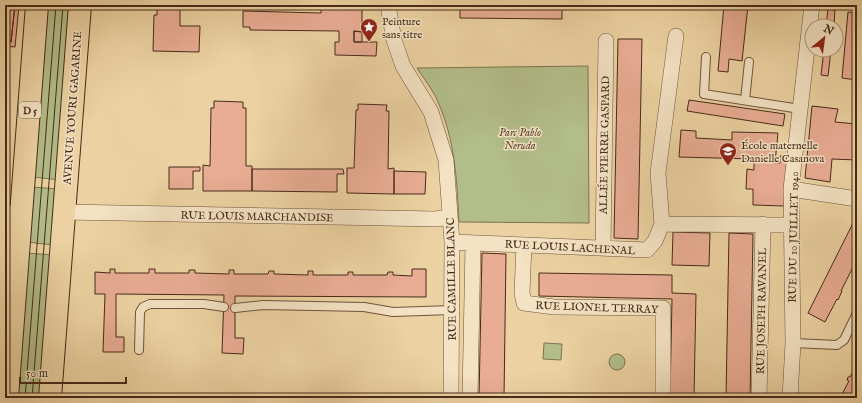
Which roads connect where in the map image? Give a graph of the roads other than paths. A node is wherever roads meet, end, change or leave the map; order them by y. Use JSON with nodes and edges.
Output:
{"nodes":[{"id":1,"x":38,"y":5,"type":"edge"},
{"id":2,"x":80,"y":5,"type":"edge"},
{"id":3,"x":388,"y":5,"type":"edge"},
{"id":4,"x":812,"y":5,"type":"edge"},
{"id":5,"x":676,"y":36,"type":"dead end"},
{"id":6,"x":606,"y":41,"type":"dead end"},
{"id":7,"x":706,"y":57,"type":"dead end"},
{"id":8,"x":749,"y":62,"type":"dead end"},
{"id":9,"x":745,"y":100,"type":"junction"},
{"id":10,"x":800,"y":108,"type":"junction"},
{"id":11,"x":791,"y":189,"type":"junction"},
{"id":12,"x":857,"y":199,"type":"edge"},
{"id":13,"x":64,"y":212,"type":"junction"},
{"id":14,"x":13,"y":214,"type":"edge"},
{"id":15,"x":450,"y":217,"type":"junction"},
{"id":16,"x":662,"y":224,"type":"junction"},
{"id":17,"x":763,"y":224,"type":"junction"},
{"id":18,"x":791,"y":225,"type":"junction"},
{"id":19,"x":452,"y":242,"type":"junction"},
{"id":20,"x":473,"y":243,"type":"junction"},
{"id":21,"x":524,"y":245,"type":"junction"},
{"id":22,"x":603,"y":248,"type":"junction"},
{"id":23,"x":224,"y":308,"type":"dead end"},
{"id":24,"x":235,"y":308,"type":"dead end"},
{"id":25,"x":452,"y":310,"type":"junction"},
{"id":26,"x":857,"y":313,"type":"edge"},
{"id":27,"x":792,"y":343,"type":"junction"},
{"id":28,"x":139,"y":350,"type":"dead end"},
{"id":29,"x":7,"y":398,"type":"edge"},
{"id":30,"x":50,"y":398,"type":"edge"},
{"id":31,"x":452,"y":398,"type":"edge"},
{"id":32,"x":470,"y":398,"type":"edge"},
{"id":33,"x":663,"y":398,"type":"edge"},
{"id":34,"x":759,"y":398,"type":"edge"},
{"id":35,"x":790,"y":398,"type":"edge"}],
"edges":[{"from":1,"to":14,"type":"main road","number":"D 5"},
{"from":2,"to":13,"type":"main road","name":"AVENUE YOURI GAGARINE"},
{"from":3,"to":15,"type":"street","name":"RUE CAMILLE BLANC"},
{"from":4,"to":10,"type":"street","name":"RUE DU 10 JUILLET 1940"},
{"from":5,"to":16,"type":"street"},
{"from":6,"to":22,"type":"street","name":"ALLÉE PIERRE GASPARD"},
{"from":7,"to":9,"type":"lane"},
{"from":8,"to":9,"type":"lane"},
{"from":9,"to":10,"type":"lane"},
{"from":10,"to":11,"type":"street","name":"RUE DU 10 JUILLET 1940"},
{"from":11,"to":12,"type":"street"},
{"from":11,"to":18,"type":"street","name":"RUE DU 10 JUILLET 1940"},
{"from":13,"to":15,"type":"street","name":"RUE LOUIS MARCHANDISE"},
{"from":13,"to":30,"type":"main road","name":"AVENUE YOURI GAGARINE"},
{"from":14,"to":29,"type":"main road","number":"D 5"},
{"from":15,"to":19,"type":"street","name":"RUE CAMILLE BLANC"},
{"from":16,"to":17,"type":"street"},
{"from":16,"to":22,"type":"street","name":"RUE LOUIS LACHENAL"},
{"from":17,"to":18,"type":"street"},
{"from":17,"to":34,"type":"street","name":"RUE JOSEPH RAVANEL"},
{"from":18,"to":27,"type":"street","name":"RUE DU 10 JUILLET 1940"},
{"from":19,"to":20,"type":"street","name":"RUE LOUIS LACHENAL"},
{"from":19,"to":25,"type":"street","name":"RUE CAMILLE BLANC"},
{"from":20,"to":21,"type":"street","name":"RUE LOUIS LACHENAL"},
{"from":20,"to":32,"type":"street"},
{"from":21,"to":22,"type":"street","name":"RUE LOUIS LACHENAL"},
{"from":21,"to":33,"type":"street","name":"RUE LIONEL TERRAY"},
{"from":23,"to":28,"type":"lane"},
{"from":24,"to":25,"type":"lane"},
{"from":25,"to":31,"type":"street","name":"RUE CAMILLE BLANC"},
{"from":26,"to":27,"type":"lane"},
{"from":27,"to":35,"type":"street","name":"RUE DU 10 JUILLET 1940"}]}
